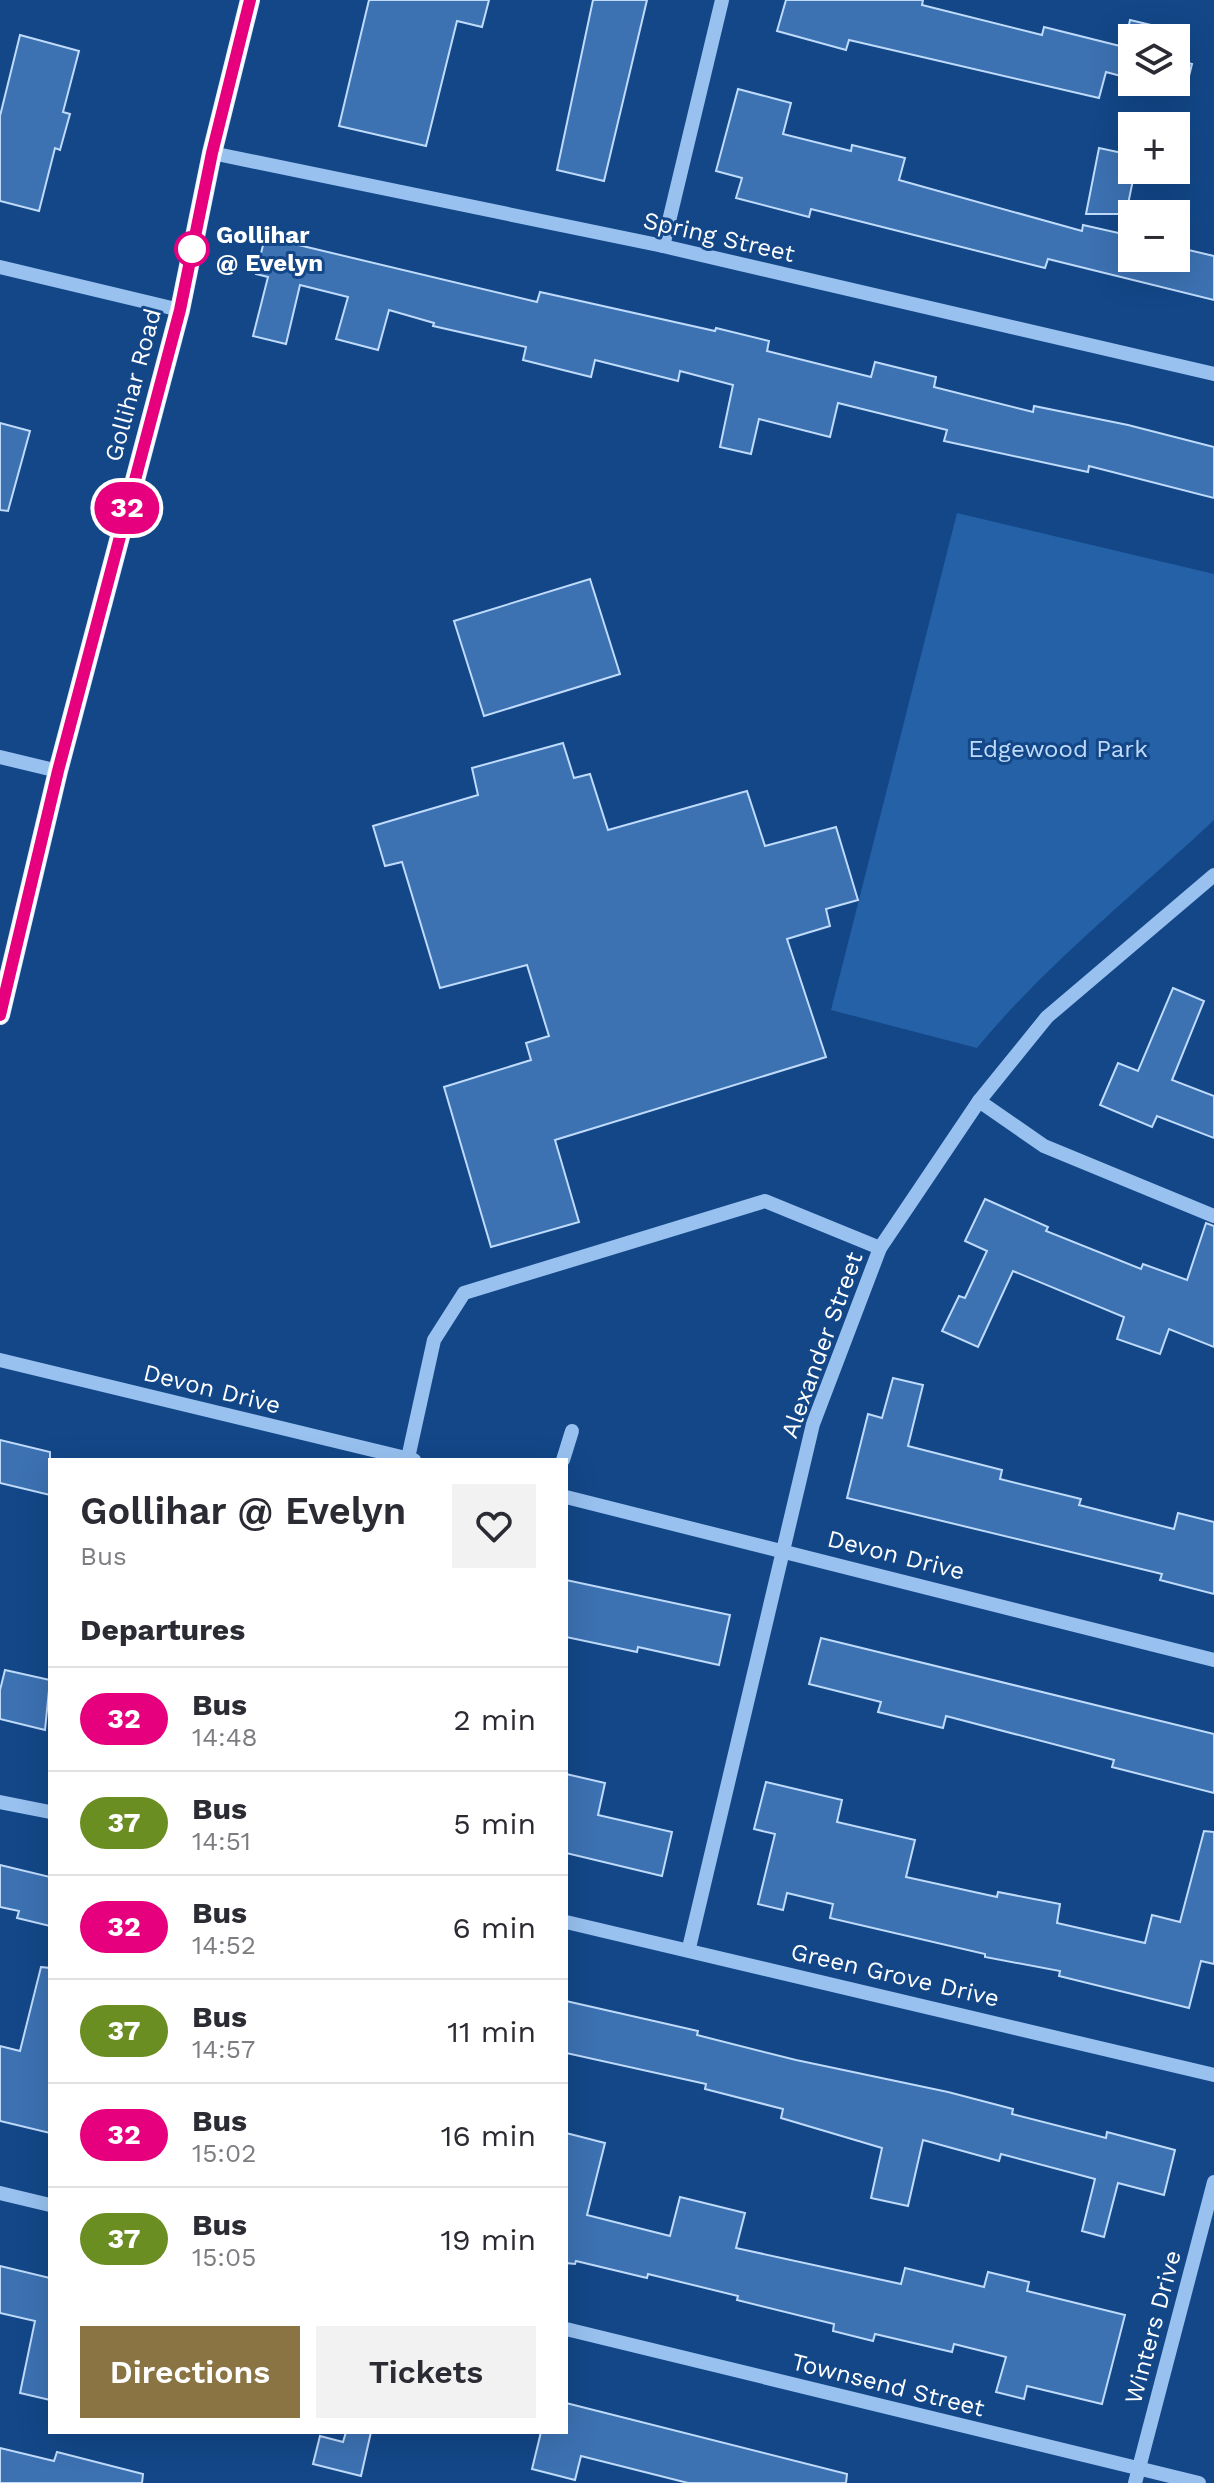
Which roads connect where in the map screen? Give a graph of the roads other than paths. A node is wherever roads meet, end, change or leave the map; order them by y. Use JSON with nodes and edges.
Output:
{"nodes":[{"id":1,"x":250,"y":0,"type":"edge"},
{"id":2,"x":722,"y":0,"type":"edge"},
{"id":3,"x":212,"y":153,"type":"junction"},
{"id":4,"x":663,"y":246,"type":"junction"},
{"id":5,"x":0,"y":267,"type":"edge"},
{"id":6,"x":180,"y":310,"type":"junction"},
{"id":7,"x":1214,"y":374,"type":"edge"},
{"id":8,"x":0,"y":757,"type":"edge"},
{"id":9,"x":58,"y":771,"type":"junction"},
{"id":10,"x":1214,"y":875,"type":"edge"},
{"id":11,"x":0,"y":1015,"type":"edge"},
{"id":12,"x":979,"y":1101,"type":"junction"},
{"id":13,"x":1214,"y":1216,"type":"edge"},
{"id":14,"x":880,"y":1248,"type":"junction"},
{"id":15,"x":0,"y":1360,"type":"edge"},
{"id":16,"x":572,"y":1431,"type":"dead end"},
{"id":17,"x":407,"y":1458,"type":"edge"},
{"id":18,"x":411,"y":1458,"type":"edge"},
{"id":19,"x":564,"y":1458,"type":"edge"},
{"id":20,"x":568,"y":1497,"type":"edge"},
{"id":21,"x":782,"y":1549,"type":"junction"},
{"id":22,"x":1214,"y":1660,"type":"edge"},
{"id":23,"x":0,"y":1802,"type":"edge"},
{"id":24,"x":48,"y":1812,"type":"edge"},
{"id":25,"x":568,"y":1922,"type":"edge"},
{"id":26,"x":689,"y":1948,"type":"junction"},
{"id":27,"x":1214,"y":2075,"type":"edge"},
{"id":28,"x":1214,"y":2182,"type":"edge"},
{"id":29,"x":0,"y":2193,"type":"edge"},
{"id":30,"x":48,"y":2205,"type":"edge"},
{"id":31,"x":568,"y":2329,"type":"edge"},
{"id":32,"x":1139,"y":2468,"type":"junction"},
{"id":33,"x":1135,"y":2483,"type":"edge"},
{"id":34,"x":1199,"y":2483,"type":"edge"}],
"edges":[{"from":1,"to":3,"type":"main road","name":"Gollihar Road"},
{"from":2,"to":4,"type":"street"},
{"from":3,"to":4,"type":"street","name":"Spring Street"},
{"from":3,"to":6,"type":"main road","name":"Gollihar Road"},
{"from":4,"to":7,"type":"street","name":"Spring Street"},
{"from":5,"to":6,"type":"street"},
{"from":6,"to":9,"type":"main road","name":"Gollihar Road"},
{"from":8,"to":9,"type":"street"},
{"from":9,"to":11,"type":"main road","name":"Gollihar Road"},
{"from":10,"to":12,"type":"street","name":"Alexander Street"},
{"from":12,"to":13,"type":"street"},
{"from":12,"to":14,"type":"street","name":"Alexander Street"},
{"from":14,"to":18,"type":"street"},
{"from":14,"to":21,"type":"street","name":"Alexander Street"},
{"from":15,"to":17,"type":"street","name":"Devon Drive"},
{"from":16,"to":19,"type":"street"},
{"from":20,"to":21,"type":"street","name":"Devon Drive"},
{"from":21,"to":22,"type":"street","name":"Devon Drive"},
{"from":21,"to":26,"type":"street","name":"Alexander Street"},
{"from":23,"to":24,"type":"street"},
{"from":25,"to":26,"type":"street","name":"Green Grove Drive"},
{"from":26,"to":27,"type":"street","name":"Green Grove Drive"},
{"from":28,"to":32,"type":"street","name":"Winters Drive"},
{"from":29,"to":30,"type":"street"},
{"from":31,"to":32,"type":"street","name":"Townsend Street"},
{"from":32,"to":33,"type":"street","name":"Winters Drive"},
{"from":32,"to":34,"type":"street","name":"Townsend Street"}]}
